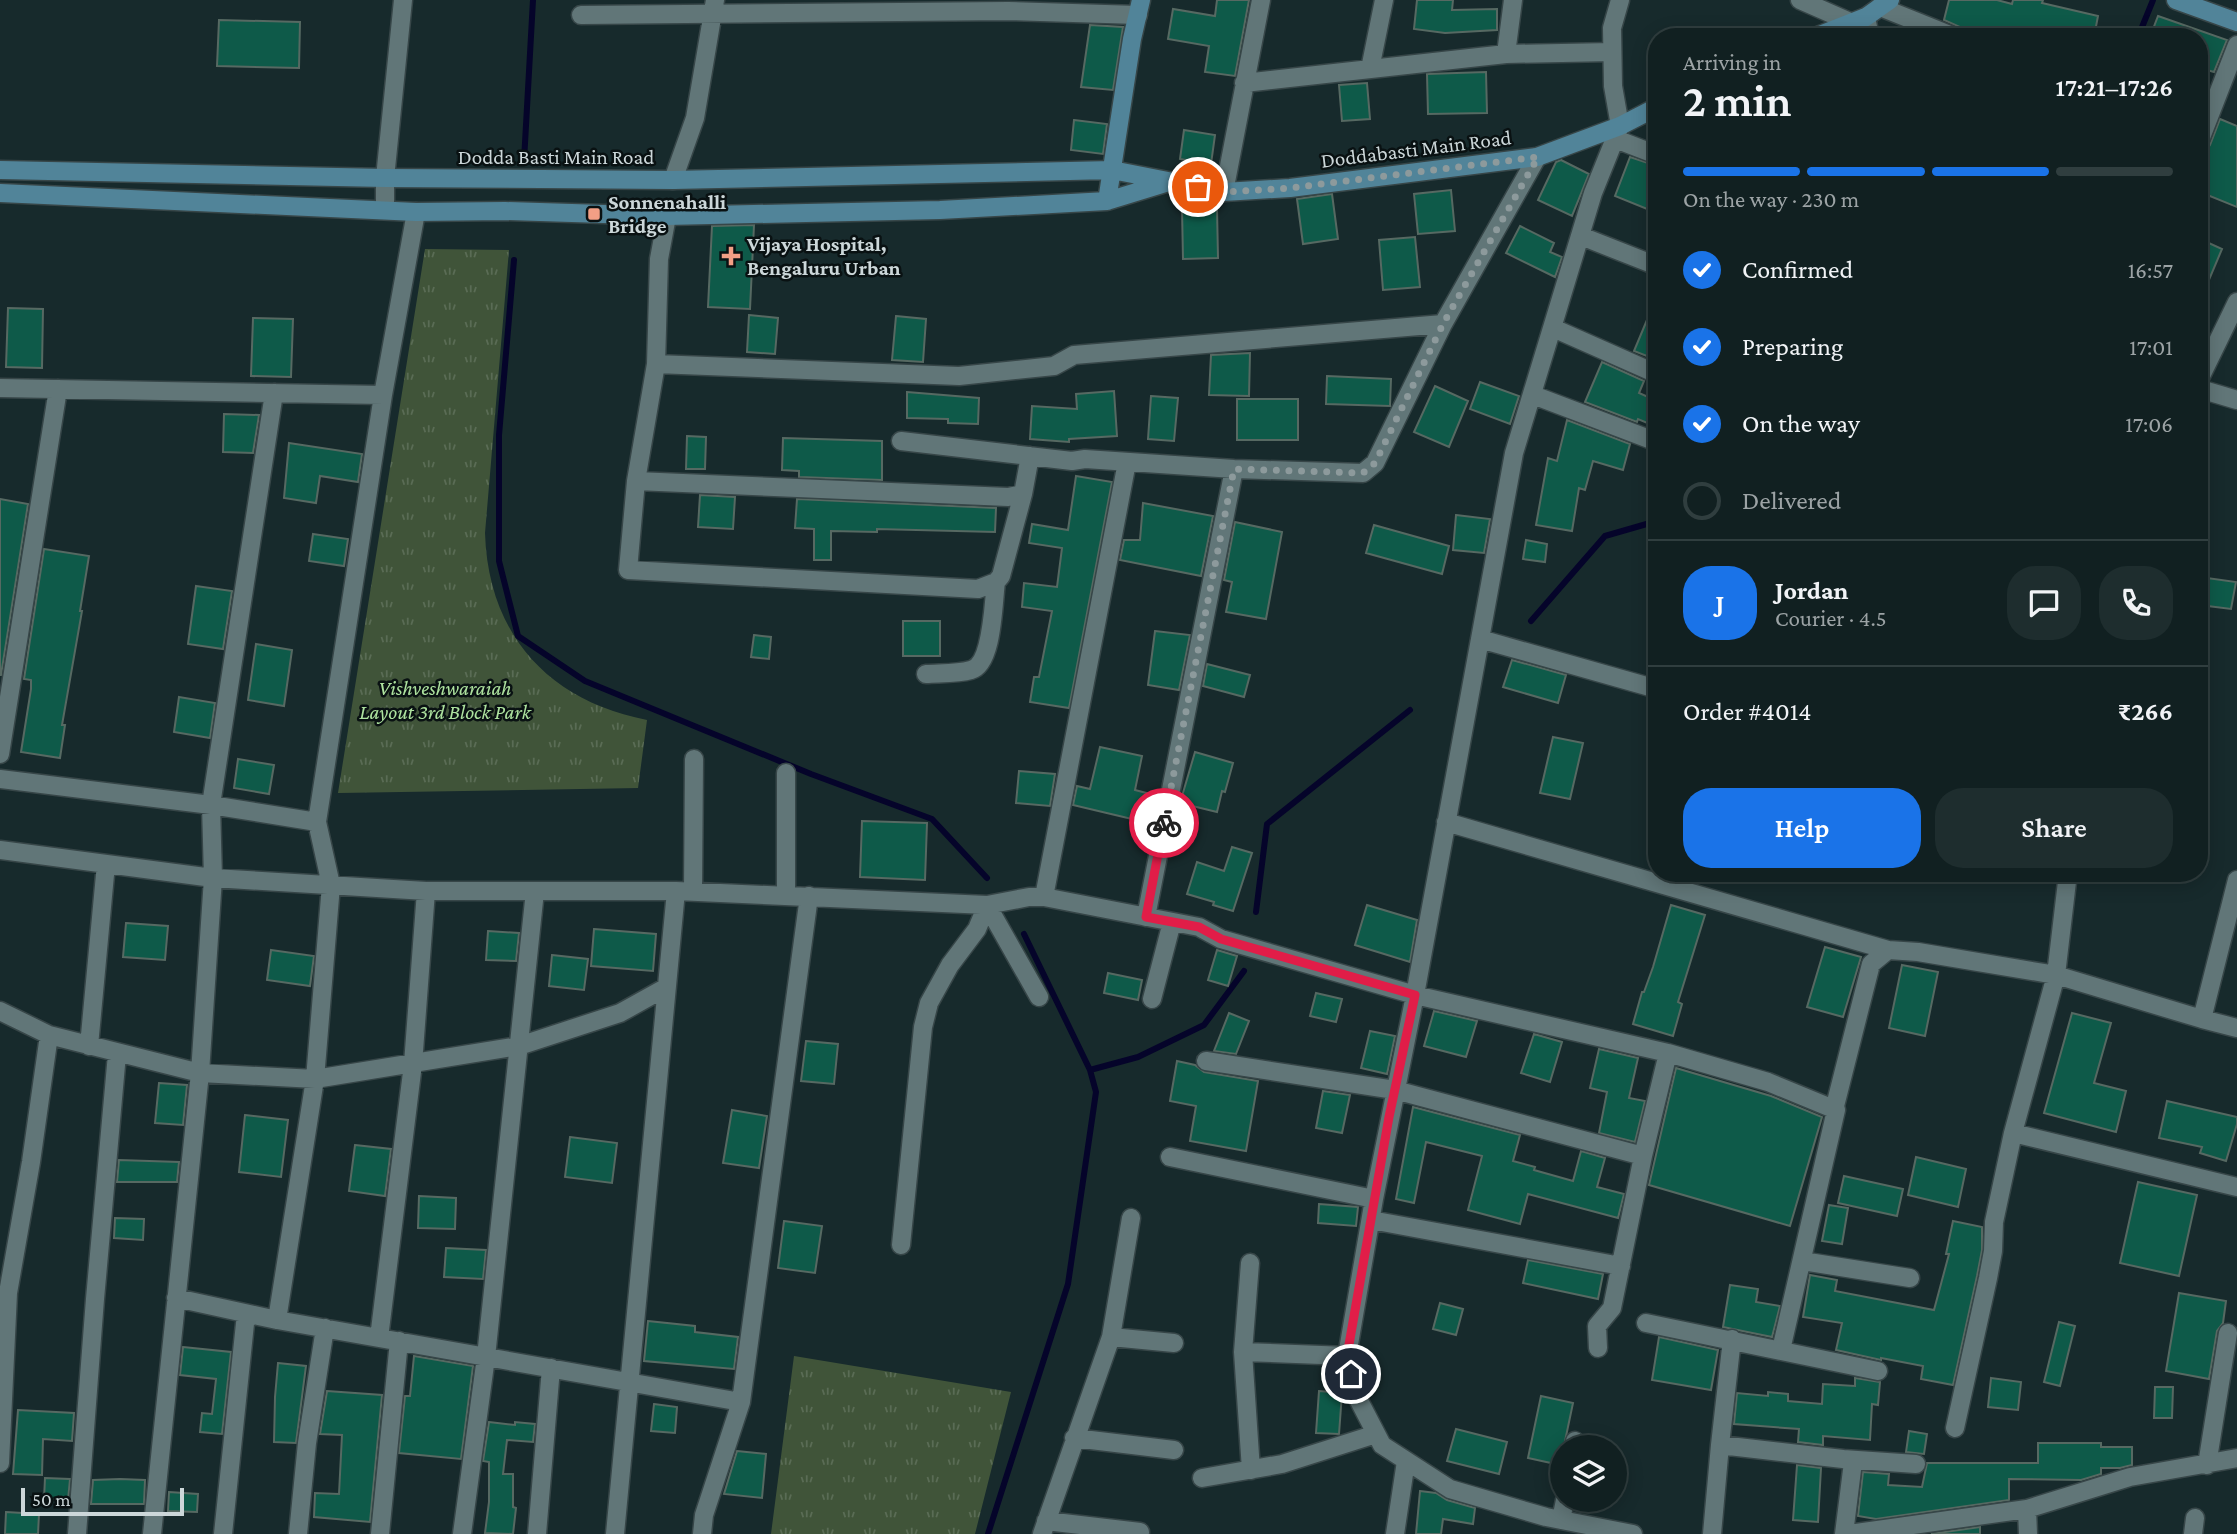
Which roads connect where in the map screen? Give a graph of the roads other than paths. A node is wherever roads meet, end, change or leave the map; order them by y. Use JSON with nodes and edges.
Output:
{"nodes":[{"id":1,"x":403,"y":0,"type":"edge"},
{"id":2,"x":1261,"y":0,"type":"edge"},
{"id":3,"x":1384,"y":0,"type":"edge"},
{"id":4,"x":1513,"y":0,"type":"edge"},
{"id":5,"x":1620,"y":0,"type":"edge"},
{"id":6,"x":1800,"y":0,"type":"edge"},
{"id":7,"x":2176,"y":0,"type":"edge"},
{"id":8,"x":1009,"y":5,"type":"edge"},
{"id":9,"x":714,"y":7,"type":"edge"},
{"id":10,"x":1140,"y":7,"type":"edge"},
{"id":11,"x":1872,"y":12,"type":"edge"},
{"id":12,"x":581,"y":15,"type":"dead end"},
{"id":13,"x":2237,"y":22,"type":"edge"},
{"id":14,"x":1836,"y":28,"type":"edge"},
{"id":15,"x":1925,"y":28,"type":"edge"},
{"id":16,"x":2237,"y":45,"type":"edge"},
{"id":17,"x":1612,"y":52,"type":"junction"},
{"id":18,"x":1507,"y":54,"type":"junction"},
{"id":19,"x":1370,"y":69,"type":"junction"},
{"id":20,"x":1244,"y":83,"type":"junction"},
{"id":21,"x":1648,"y":112,"type":"edge"},
{"id":22,"x":2208,"y":119,"type":"edge"},
{"id":23,"x":1616,"y":132,"type":"junction"},
{"id":24,"x":1648,"y":151,"type":"edge"},
{"id":25,"x":1538,"y":157,"type":"junction"},
{"id":26,"x":0,"y":170,"type":"edge"},
{"id":27,"x":1112,"y":170,"type":"junction"},
{"id":28,"x":385,"y":178,"type":"junction"},
{"id":29,"x":673,"y":180,"type":"junction"},
{"id":30,"x":1173,"y":181,"type":"junction"},
{"id":31,"x":1224,"y":192,"type":"junction"},
{"id":32,"x":0,"y":193,"type":"edge"},
{"id":33,"x":1108,"y":201,"type":"junction"},
{"id":34,"x":385,"y":210,"type":"junction"},
{"id":35,"x":416,"y":212,"type":"junction"},
{"id":36,"x":667,"y":216,"type":"junction"},
{"id":37,"x":1581,"y":236,"type":"junction"},
{"id":38,"x":1648,"y":262,"type":"edge"},
{"id":39,"x":2237,"y":302,"type":"edge"},
{"id":40,"x":1443,"y":324,"type":"junction"},
{"id":41,"x":1553,"y":328,"type":"junction"},
{"id":42,"x":2208,"y":362,"type":"edge"},
{"id":43,"x":656,"y":364,"type":"junction"},
{"id":44,"x":1648,"y":370,"type":"edge"},
{"id":45,"x":0,"y":387,"type":"edge"},
{"id":46,"x":58,"y":389,"type":"junction"},
{"id":47,"x":2208,"y":391,"type":"edge"},
{"id":48,"x":274,"y":393,"type":"junction"},
{"id":49,"x":383,"y":395,"type":"junction"},
{"id":50,"x":1532,"y":395,"type":"junction"},
{"id":51,"x":2237,"y":400,"type":"edge"},
{"id":52,"x":1648,"y":439,"type":"edge"},
{"id":53,"x":901,"y":441,"type":"dead end"},
{"id":54,"x":1030,"y":456,"type":"junction"},
{"id":55,"x":1126,"y":462,"type":"junction"},
{"id":56,"x":1234,"y":469,"type":"junction"},
{"id":57,"x":636,"y":481,"type":"junction"},
{"id":58,"x":1023,"y":494,"type":"junction"},
{"id":59,"x":996,"y":583,"type":"junction"},
{"id":60,"x":1480,"y":639,"type":"junction"},
{"id":61,"x":926,"y":674,"type":"dead end"},
{"id":62,"x":1648,"y":686,"type":"edge"},
{"id":63,"x":0,"y":754,"type":"edge"},
{"id":64,"x":694,"y":760,"type":"dead end"},
{"id":65,"x":786,"y":773,"type":"dead end"},
{"id":66,"x":0,"y":779,"type":"edge"},
{"id":67,"x":211,"y":805,"type":"junction"},
{"id":68,"x":317,"y":822,"type":"junction"},
{"id":69,"x":1446,"y":822,"type":"junction"},
{"id":70,"x":0,"y":850,"type":"edge"},
{"id":71,"x":106,"y":864,"type":"junction"},
{"id":72,"x":213,"y":878,"type":"junction"},
{"id":73,"x":1648,"y":880,"type":"edge"},
{"id":74,"x":2237,"y":880,"type":"edge"},
{"id":75,"x":1653,"y":882,"type":"edge"},
{"id":76,"x":2067,"y":882,"type":"edge"},
{"id":77,"x":331,"y":885,"type":"junction"},
{"id":78,"x":426,"y":891,"type":"junction"},
{"id":79,"x":535,"y":891,"type":"junction"},
{"id":80,"x":685,"y":891,"type":"junction"},
{"id":81,"x":786,"y":895,"type":"junction"},
{"id":82,"x":808,"y":896,"type":"junction"},
{"id":83,"x":1044,"y":897,"type":"junction"},
{"id":84,"x":987,"y":905,"type":"junction"},
{"id":85,"x":1146,"y":917,"type":"junction"},
{"id":86,"x":1172,"y":922,"type":"junction"},
{"id":87,"x":1888,"y":950,"type":"junction"},
{"id":88,"x":2056,"y":975,"type":"junction"},
{"id":89,"x":665,"y":988,"type":"junction"},
{"id":90,"x":1415,"y":995,"type":"junction"},
{"id":91,"x":1039,"y":997,"type":"dead end"},
{"id":92,"x":1152,"y":999,"type":"dead end"},
{"id":93,"x":0,"y":1012,"type":"edge"},
{"id":94,"x":2202,"y":1019,"type":"junction"},
{"id":95,"x":2237,"y":1028,"type":"edge"},
{"id":96,"x":48,"y":1035,"type":"junction"},
{"id":97,"x":89,"y":1046,"type":"junction"},
{"id":98,"x":519,"y":1046,"type":"junction"},
{"id":99,"x":1668,"y":1053,"type":"junction"},
{"id":100,"x":117,"y":1054,"type":"junction"},
{"id":101,"x":1206,"y":1061,"type":"dead end"},
{"id":102,"x":413,"y":1064,"type":"junction"},
{"id":103,"x":200,"y":1073,"type":"junction"},
{"id":104,"x":316,"y":1079,"type":"junction"},
{"id":105,"x":1395,"y":1090,"type":"junction"},
{"id":106,"x":1836,"y":1110,"type":"junction"},
{"id":107,"x":2012,"y":1133,"type":"junction"},
{"id":108,"x":1643,"y":1156,"type":"junction"},
{"id":109,"x":1170,"y":1157,"type":"dead end"},
{"id":110,"x":2237,"y":1187,"type":"edge"},
{"id":111,"x":1374,"y":1199,"type":"junction"},
{"id":112,"x":1131,"y":1218,"type":"dead end"},
{"id":113,"x":1371,"y":1220,"type":"junction"},
{"id":114,"x":901,"y":1245,"type":"dead end"},
{"id":115,"x":1802,"y":1261,"type":"junction"},
{"id":116,"x":1250,"y":1263,"type":"dead end"},
{"id":117,"x":1621,"y":1266,"type":"junction"},
{"id":118,"x":1910,"y":1278,"type":"dead end"},
{"id":119,"x":176,"y":1298,"type":"junction"},
{"id":120,"x":246,"y":1314,"type":"junction"},
{"id":121,"x":277,"y":1320,"type":"junction"},
{"id":122,"x":1646,"y":1323,"type":"dead end"},
{"id":123,"x":325,"y":1328,"type":"junction"},
{"id":124,"x":2228,"y":1333,"type":"dead end"},
{"id":125,"x":1111,"y":1337,"type":"junction"},
{"id":126,"x":379,"y":1338,"type":"junction"},
{"id":127,"x":1732,"y":1339,"type":"junction"},
{"id":128,"x":399,"y":1341,"type":"junction"},
{"id":129,"x":1174,"y":1343,"type":"dead end"},
{"id":130,"x":1598,"y":1348,"type":"dead end"},
{"id":131,"x":1781,"y":1350,"type":"junction"},
{"id":132,"x":1243,"y":1352,"type":"junction"},
{"id":133,"x":1347,"y":1356,"type":"junction"},
{"id":134,"x":486,"y":1357,"type":"junction"},
{"id":135,"x":551,"y":1368,"type":"junction"},
{"id":136,"x":1878,"y":1371,"type":"dead end"},
{"id":137,"x":629,"y":1382,"type":"junction"},
{"id":138,"x":741,"y":1402,"type":"junction"},
{"id":139,"x":1955,"y":1428,"type":"dead end"},
{"id":140,"x":1376,"y":1434,"type":"junction"},
{"id":141,"x":1074,"y":1438,"type":"junction"},
{"id":142,"x":1720,"y":1445,"type":"junction"},
{"id":143,"x":1174,"y":1450,"type":"dead end"},
{"id":144,"x":2237,"y":1458,"type":"edge"},
{"id":145,"x":1843,"y":1459,"type":"junction"},
{"id":146,"x":1406,"y":1461,"type":"junction"},
{"id":147,"x":0,"y":1463,"type":"edge"},
{"id":148,"x":1916,"y":1464,"type":"dead end"},
{"id":149,"x":2207,"y":1465,"type":"junction"},
{"id":150,"x":1251,"y":1470,"type":"junction"},
{"id":151,"x":1202,"y":1478,"type":"dead end"},
{"id":152,"x":2027,"y":1509,"type":"junction"},
{"id":153,"x":1563,"y":1512,"type":"edge"},
{"id":154,"x":1561,"y":1520,"type":"junction"},
{"id":155,"x":1044,"y":1527,"type":"edge"},
{"id":156,"x":1140,"y":1532,"type":"dead end"},
{"id":157,"x":1856,"y":1533,"type":"edge"},
{"id":158,"x":77,"y":1534,"type":"edge"},
{"id":159,"x":152,"y":1534,"type":"edge"},
{"id":160,"x":223,"y":1534,"type":"edge"},
{"id":161,"x":298,"y":1534,"type":"edge"},
{"id":162,"x":380,"y":1534,"type":"edge"},
{"id":163,"x":462,"y":1534,"type":"edge"},
{"id":164,"x":537,"y":1534,"type":"edge"},
{"id":165,"x":615,"y":1534,"type":"edge"},
{"id":166,"x":702,"y":1534,"type":"edge"},
{"id":167,"x":1395,"y":1534,"type":"edge"},
{"id":168,"x":1633,"y":1534,"type":"edge"},
{"id":169,"x":1713,"y":1534,"type":"edge"},
{"id":170,"x":2028,"y":1534,"type":"edge"}],
"edges":[{"from":1,"to":28,"type":"street"},
{"from":2,"to":20,"type":"street"},
{"from":3,"to":19,"type":"street"},
{"from":4,"to":18,"type":"street"},
{"from":5,"to":17,"type":"street"},
{"from":6,"to":11,"type":"street"},
{"from":7,"to":13,"type":"street"},
{"from":8,"to":9,"type":"street"},
{"from":8,"to":10,"type":"street"},
{"from":9,"to":12,"type":"street"},
{"from":9,"to":29,"type":"street"},
{"from":10,"to":27,"type":"street"},
{"from":11,"to":14,"type":"street"},
{"from":11,"to":15,"type":"street"},
{"from":16,"to":22,"type":"street"},
{"from":17,"to":18,"type":"street"},
{"from":17,"to":23,"type":"street"},
{"from":18,"to":19,"type":"street"},
{"from":19,"to":20,"type":"street"},
{"from":20,"to":31,"type":"street"},
{"from":21,"to":23,"type":"street","name":"Doddabasti Main Road"},
{"from":23,"to":24,"type":"street"},
{"from":23,"to":25,"type":"street","name":"Doddabasti Main Road"},
{"from":23,"to":37,"type":"street"},
{"from":25,"to":31,"type":"street","name":"Doddabasti Main Road"},
{"from":25,"to":40,"type":"street"},
{"from":26,"to":28,"type":"street","name":"Dodda Basti Main Road"},
{"from":27,"to":29,"type":"street","name":"Dodda Basti Main Road"},
{"from":27,"to":30,"type":"street","name":"Dodda Basti Main Road"},
{"from":27,"to":33,"type":"street"},
{"from":28,"to":29,"type":"street","name":"Dodda Basti Main Road"},
{"from":28,"to":34,"type":"street"},
{"from":30,"to":31,"type":"street","name":"Doddabasti Main Road"},
{"from":30,"to":33,"type":"street"},
{"from":32,"to":34,"type":"street"},
{"from":33,"to":36,"type":"street"},
{"from":34,"to":35,"type":"street"},
{"from":35,"to":36,"type":"street"},
{"from":35,"to":49,"type":"street"},
{"from":36,"to":43,"type":"street"},
{"from":37,"to":38,"type":"street"},
{"from":37,"to":41,"type":"street"},
{"from":39,"to":42,"type":"street"},
{"from":40,"to":43,"type":"street"},
{"from":40,"to":56,"type":"street"},
{"from":41,"to":44,"type":"street"},
{"from":41,"to":50,"type":"street"},
{"from":43,"to":57,"type":"street"},
{"from":45,"to":46,"type":"street"},
{"from":46,"to":48,"type":"street"},
{"from":46,"to":63,"type":"street"},
{"from":47,"to":51,"type":"street"},
{"from":48,"to":49,"type":"street"},
{"from":48,"to":67,"type":"street"},
{"from":49,"to":68,"type":"street"},
{"from":50,"to":52,"type":"street"},
{"from":50,"to":60,"type":"street"},
{"from":53,"to":54,"type":"street"},
{"from":54,"to":55,"type":"street"},
{"from":54,"to":58,"type":"street"},
{"from":55,"to":56,"type":"street"},
{"from":55,"to":83,"type":"street"},
{"from":56,"to":85,"type":"street"},
{"from":57,"to":58,"type":"street"},
{"from":57,"to":59,"type":"street"},
{"from":58,"to":59,"type":"street"},
{"from":59,"to":61,"type":"street"},
{"from":60,"to":62,"type":"street"},
{"from":60,"to":69,"type":"street"},
{"from":64,"to":80,"type":"street"},
{"from":65,"to":81,"type":"street"},
{"from":66,"to":67,"type":"street"},
{"from":67,"to":68,"type":"street"},
{"from":67,"to":72,"type":"street"},
{"from":68,"to":77,"type":"street"},
{"from":69,"to":73,"type":"street"},
{"from":69,"to":90,"type":"street"},
{"from":70,"to":71,"type":"street"},
{"from":71,"to":72,"type":"street"},
{"from":71,"to":97,"type":"street"},
{"from":72,"to":77,"type":"street"},
{"from":72,"to":103,"type":"street"},
{"from":74,"to":94,"type":"street"},
{"from":75,"to":87,"type":"street"},
{"from":76,"to":88,"type":"street"},
{"from":77,"to":78,"type":"street"},
{"from":77,"to":104,"type":"street"},
{"from":78,"to":79,"type":"street"},
{"from":78,"to":102,"type":"street"},
{"from":79,"to":80,"type":"street"},
{"from":79,"to":98,"type":"street"},
{"from":80,"to":81,"type":"street"},
{"from":80,"to":89,"type":"street"},
{"from":81,"to":82,"type":"street"},
{"from":82,"to":84,"type":"street"},
{"from":82,"to":138,"type":"street"},
{"from":83,"to":84,"type":"street"},
{"from":83,"to":85,"type":"street"},
{"from":84,"to":91,"type":"street"},
{"from":84,"to":114,"type":"street"},
{"from":85,"to":86,"type":"street"},
{"from":86,"to":90,"type":"street"},
{"from":86,"to":92,"type":"street"},
{"from":87,"to":88,"type":"street"},
{"from":87,"to":106,"type":"street"},
{"from":88,"to":94,"type":"street"},
{"from":88,"to":107,"type":"street"},
{"from":89,"to":98,"type":"street"},
{"from":89,"to":137,"type":"street"},
{"from":90,"to":99,"type":"street"},
{"from":90,"to":105,"type":"street"},
{"from":93,"to":96,"type":"street"},
{"from":94,"to":95,"type":"street"},
{"from":96,"to":97,"type":"street"},
{"from":96,"to":147,"type":"street"},
{"from":97,"to":100,"type":"street"},
{"from":98,"to":102,"type":"street"},
{"from":98,"to":134,"type":"street"},
{"from":99,"to":106,"type":"street"},
{"from":99,"to":108,"type":"street"},
{"from":100,"to":103,"type":"street"},
{"from":100,"to":158,"type":"street"},
{"from":101,"to":105,"type":"street"},
{"from":102,"to":104,"type":"street"},
{"from":102,"to":126,"type":"street"},
{"from":103,"to":104,"type":"street"},
{"from":103,"to":119,"type":"street"},
{"from":104,"to":121,"type":"street"},
{"from":105,"to":108,"type":"street"},
{"from":105,"to":111,"type":"street"},
{"from":106,"to":115,"type":"street"},
{"from":107,"to":110,"type":"street"},
{"from":107,"to":139,"type":"street"},
{"from":108,"to":117,"type":"street"},
{"from":109,"to":111,"type":"street"},
{"from":111,"to":113,"type":"street"},
{"from":112,"to":125,"type":"street"},
{"from":113,"to":117,"type":"street"},
{"from":113,"to":133,"type":"street"},
{"from":115,"to":118,"type":"street"},
{"from":115,"to":131,"type":"street"},
{"from":116,"to":132,"type":"street"},
{"from":117,"to":130,"type":"street"},
{"from":119,"to":120,"type":"street"},
{"from":119,"to":159,"type":"street"},
{"from":120,"to":121,"type":"street"},
{"from":120,"to":160,"type":"street"},
{"from":121,"to":123,"type":"street"},
{"from":122,"to":127,"type":"street"},
{"from":123,"to":126,"type":"street"},
{"from":123,"to":161,"type":"street"},
{"from":124,"to":149,"type":"street"},
{"from":125,"to":129,"type":"street"},
{"from":125,"to":141,"type":"street"},
{"from":126,"to":128,"type":"street"},
{"from":127,"to":131,"type":"street"},
{"from":127,"to":142,"type":"street"},
{"from":128,"to":134,"type":"street"},
{"from":128,"to":162,"type":"street"},
{"from":131,"to":136,"type":"street"},
{"from":132,"to":133,"type":"street"},
{"from":132,"to":150,"type":"street"},
{"from":133,"to":140,"type":"street"},
{"from":134,"to":135,"type":"street"},
{"from":134,"to":163,"type":"street"},
{"from":135,"to":137,"type":"street"},
{"from":135,"to":164,"type":"street"},
{"from":137,"to":138,"type":"street"},
{"from":137,"to":165,"type":"street"},
{"from":138,"to":166,"type":"street"},
{"from":140,"to":146,"type":"street"},
{"from":140,"to":150,"type":"street"},
{"from":141,"to":143,"type":"street"},
{"from":141,"to":155,"type":"street"},
{"from":142,"to":145,"type":"street"},
{"from":142,"to":169,"type":"street"},
{"from":144,"to":149,"type":"street"},
{"from":145,"to":148,"type":"street"},
{"from":145,"to":157,"type":"street"},
{"from":146,"to":154,"type":"street"},
{"from":146,"to":167,"type":"street"},
{"from":149,"to":152,"type":"street"},
{"from":150,"to":151,"type":"street"},
{"from":152,"to":157,"type":"street"},
{"from":152,"to":170,"type":"street"},
{"from":153,"to":154,"type":"street"},
{"from":154,"to":168,"type":"street"},
{"from":155,"to":156,"type":"street"}]}
